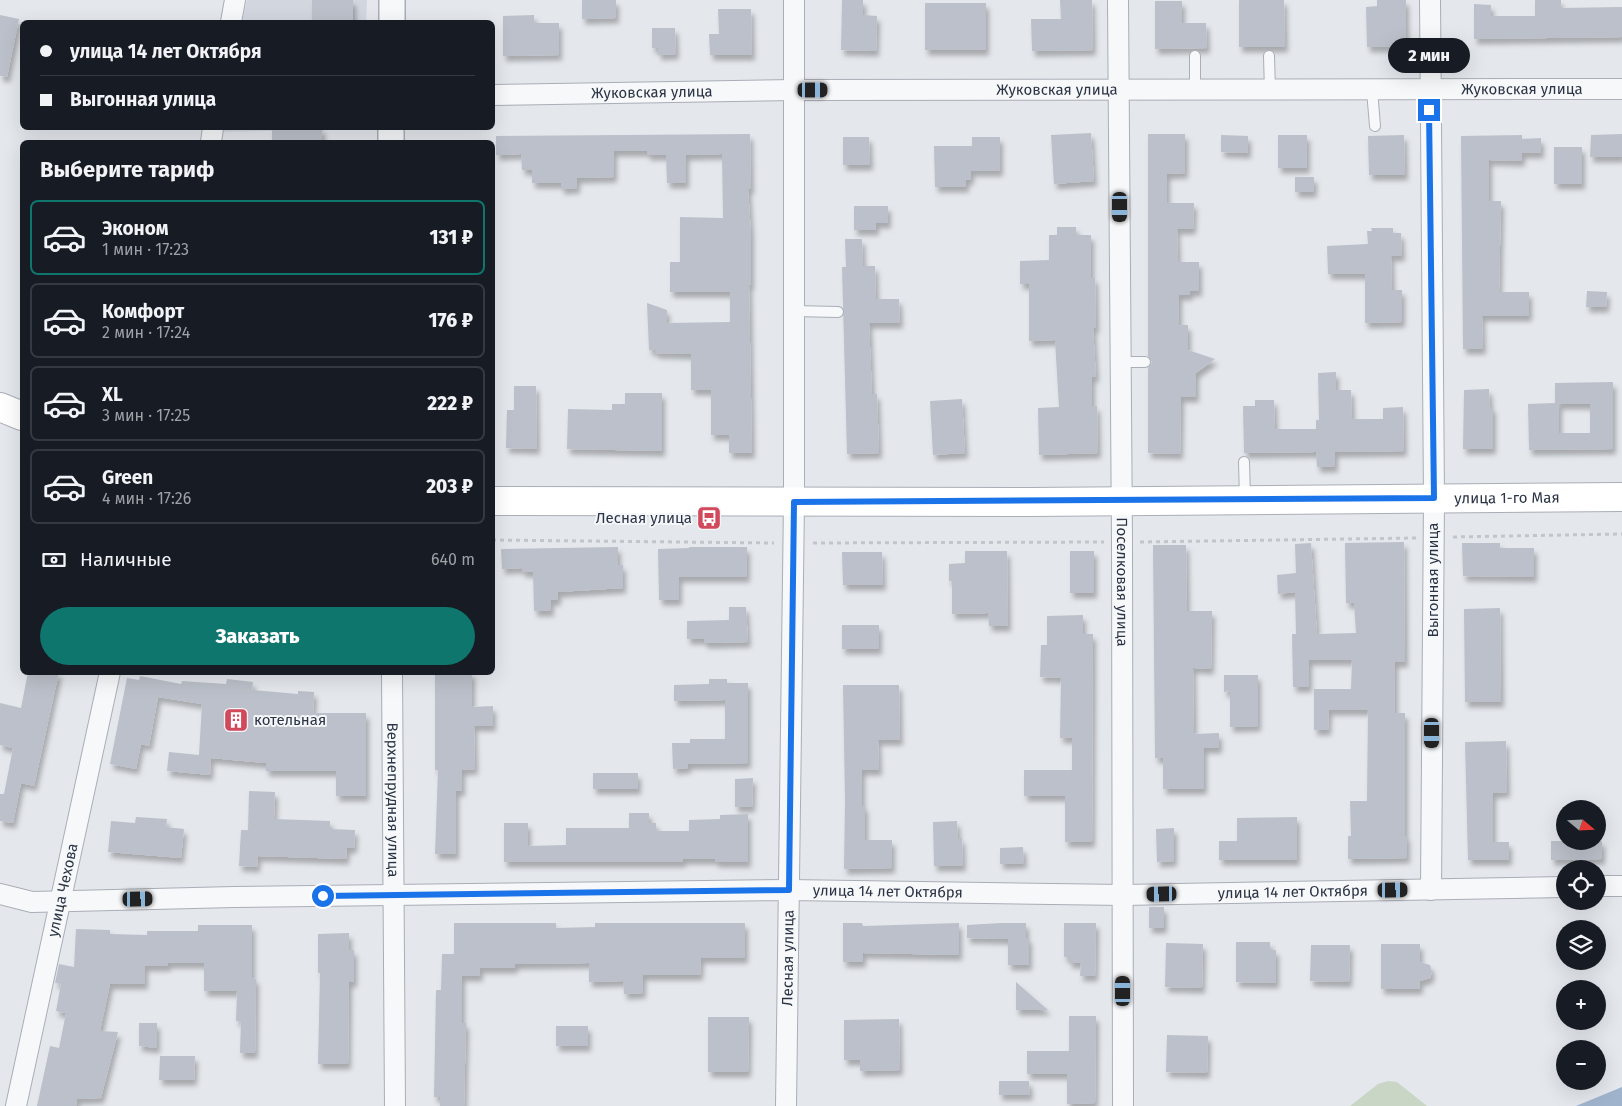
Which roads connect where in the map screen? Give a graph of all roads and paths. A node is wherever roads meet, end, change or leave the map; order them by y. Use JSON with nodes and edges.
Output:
{"nodes":[{"id":1,"x":235,"y":0,"type":"edge"},
{"id":2,"x":392,"y":0,"type":"edge"},
{"id":3,"x":794,"y":0,"type":"edge"},
{"id":4,"x":1118,"y":0,"type":"edge"},
{"id":5,"x":1430,"y":0,"type":"edge"},
{"id":6,"x":231,"y":20,"type":"edge"},
{"id":7,"x":392,"y":20,"type":"edge"},
{"id":8,"x":1195,"y":56,"type":"dead end"},
{"id":9,"x":1269,"y":56,"type":"dead end"},
{"id":10,"x":1622,"y":89,"type":"edge"},
{"id":11,"x":794,"y":90,"type":"junction"},
{"id":12,"x":1270,"y":90,"type":"junction"},
{"id":13,"x":1372,"y":90,"type":"junction"},
{"id":14,"x":1429,"y":90,"type":"junction"},
{"id":15,"x":1119,"y":91,"type":"junction"},
{"id":16,"x":1196,"y":91,"type":"junction"},
{"id":17,"x":495,"y":95,"type":"edge"},
{"id":18,"x":1375,"y":126,"type":"dead end"},
{"id":19,"x":794,"y":311,"type":"junction"},
{"id":20,"x":838,"y":312,"type":"dead end"},
{"id":21,"x":1121,"y":362,"type":"junction"},
{"id":22,"x":1145,"y":362,"type":"dead end"},
{"id":23,"x":0,"y":407,"type":"edge"},
{"id":24,"x":20,"y":415,"type":"edge"},
{"id":25,"x":1244,"y":462,"type":"dead end"},
{"id":26,"x":1622,"y":497,"type":"edge"},
{"id":27,"x":1434,"y":498,"type":"junction"},
{"id":28,"x":1245,"y":500,"type":"junction"},
{"id":29,"x":495,"y":501,"type":"edge"},
{"id":30,"x":1122,"y":501,"type":"junction"},
{"id":31,"x":794,"y":502,"type":"junction"},
{"id":32,"x":1622,"y":534,"type":"edge"},
{"id":33,"x":1434,"y":538,"type":"junction"},
{"id":34,"x":495,"y":540,"type":"edge"},
{"id":35,"x":1122,"y":542,"type":"junction"},
{"id":36,"x":793,"y":543,"type":"junction"},
{"id":37,"x":109,"y":675,"type":"edge"},
{"id":38,"x":392,"y":675,"type":"edge"},
{"id":39,"x":1606,"y":886,"type":"edge"},
{"id":40,"x":1622,"y":886,"type":"edge"},
{"id":41,"x":1556,"y":887,"type":"edge"},
{"id":42,"x":789,"y":890,"type":"junction"},
{"id":43,"x":1431,"y":890,"type":"junction"},
{"id":44,"x":0,"y":894,"type":"edge"},
{"id":45,"x":394,"y":895,"type":"junction"},
{"id":46,"x":1123,"y":895,"type":"junction"},
{"id":47,"x":61,"y":901,"type":"junction"},
{"id":48,"x":16,"y":1106,"type":"edge"},
{"id":49,"x":395,"y":1106,"type":"edge"},
{"id":50,"x":786,"y":1106,"type":"edge"},
{"id":51,"x":1123,"y":1106,"type":"edge"}],
"edges":[{"from":1,"to":6,"type":"street"},
{"from":2,"to":7,"type":"street"},
{"from":3,"to":11,"type":"street","name":"Лесная улица"},
{"from":4,"to":15,"type":"street","name":"Поселковая улица"},
{"from":5,"to":14,"type":"street","name":"Выгонная улица"},
{"from":8,"to":16,"type":"lane"},
{"from":9,"to":12,"type":"lane"},
{"from":10,"to":14,"type":"street","name":"Жуковская улица"},
{"from":11,"to":15,"type":"street","name":"Жуковская улица"},
{"from":11,"to":17,"type":"street","name":"Жуковская улица"},
{"from":11,"to":19,"type":"street","name":"Лесная улица"},
{"from":12,"to":13,"type":"street","name":"Жуковская улица"},
{"from":12,"to":16,"type":"street","name":"Жуковская улица"},
{"from":13,"to":14,"type":"street","name":"Жуковская улица"},
{"from":13,"to":18,"type":"lane"},
{"from":14,"to":27,"type":"street","name":"Выгонная улица"},
{"from":15,"to":16,"type":"street","name":"Жуковская улица"},
{"from":15,"to":21,"type":"street","name":"Поселковая улица"},
{"from":19,"to":20,"type":"lane"},
{"from":19,"to":31,"type":"street","name":"Лесная улица"},
{"from":21,"to":22,"type":"lane"},
{"from":21,"to":30,"type":"street","name":"Поселковая улица"},
{"from":23,"to":24,"type":"main road"},
{"from":25,"to":28,"type":"lane"},
{"from":26,"to":27,"type":"main road","name":"улица 1-го Мая"},
{"from":27,"to":28,"type":"main road","name":"улица 1-го Мая"},
{"from":27,"to":33,"type":"street","name":"Выгонная улица"},
{"from":28,"to":30,"type":"main road","name":"улица 1-го Мая"},
{"from":29,"to":31,"type":"main road","name":"улица 1-го Мая"},
{"from":30,"to":31,"type":"main road","name":"улица 1-го Мая"},
{"from":30,"to":35,"type":"street","name":"Поселковая улица"},
{"from":31,"to":36,"type":"street","name":"Лесная улица"},
{"from":32,"to":33,"type":"path"},
{"from":33,"to":35,"type":"path"},
{"from":33,"to":43,"type":"street","name":"Выгонная улица"},
{"from":34,"to":36,"type":"path"},
{"from":35,"to":36,"type":"path"},
{"from":35,"to":46,"type":"street","name":"Поселковая улица"},
{"from":36,"to":42,"type":"street","name":"Лесная улица"},
{"from":37,"to":47,"type":"street","name":"улица Чехова"},
{"from":38,"to":45,"type":"street","name":"Верхнепрудная улица"},
{"from":39,"to":40,"type":"street"},
{"from":41,"to":43,"type":"street","name":"улица 14 лет Октября"},
{"from":42,"to":45,"type":"street","name":"улица 14 лет Октября"},
{"from":42,"to":46,"type":"street","name":"улица 14 лет Октября"},
{"from":42,"to":50,"type":"street","name":"Лесная улица"},
{"from":43,"to":46,"type":"street","name":"улица 14 лет Октября"},
{"from":44,"to":47,"type":"street","name":"улица 14 лет Октября"},
{"from":45,"to":47,"type":"street","name":"улица 14 лет Октября"},
{"from":45,"to":49,"type":"street","name":"Верхнепрудная улица"},
{"from":46,"to":51,"type":"street","name":"Поселковая улица"},
{"from":47,"to":48,"type":"street","name":"улица Чехова"}]}
